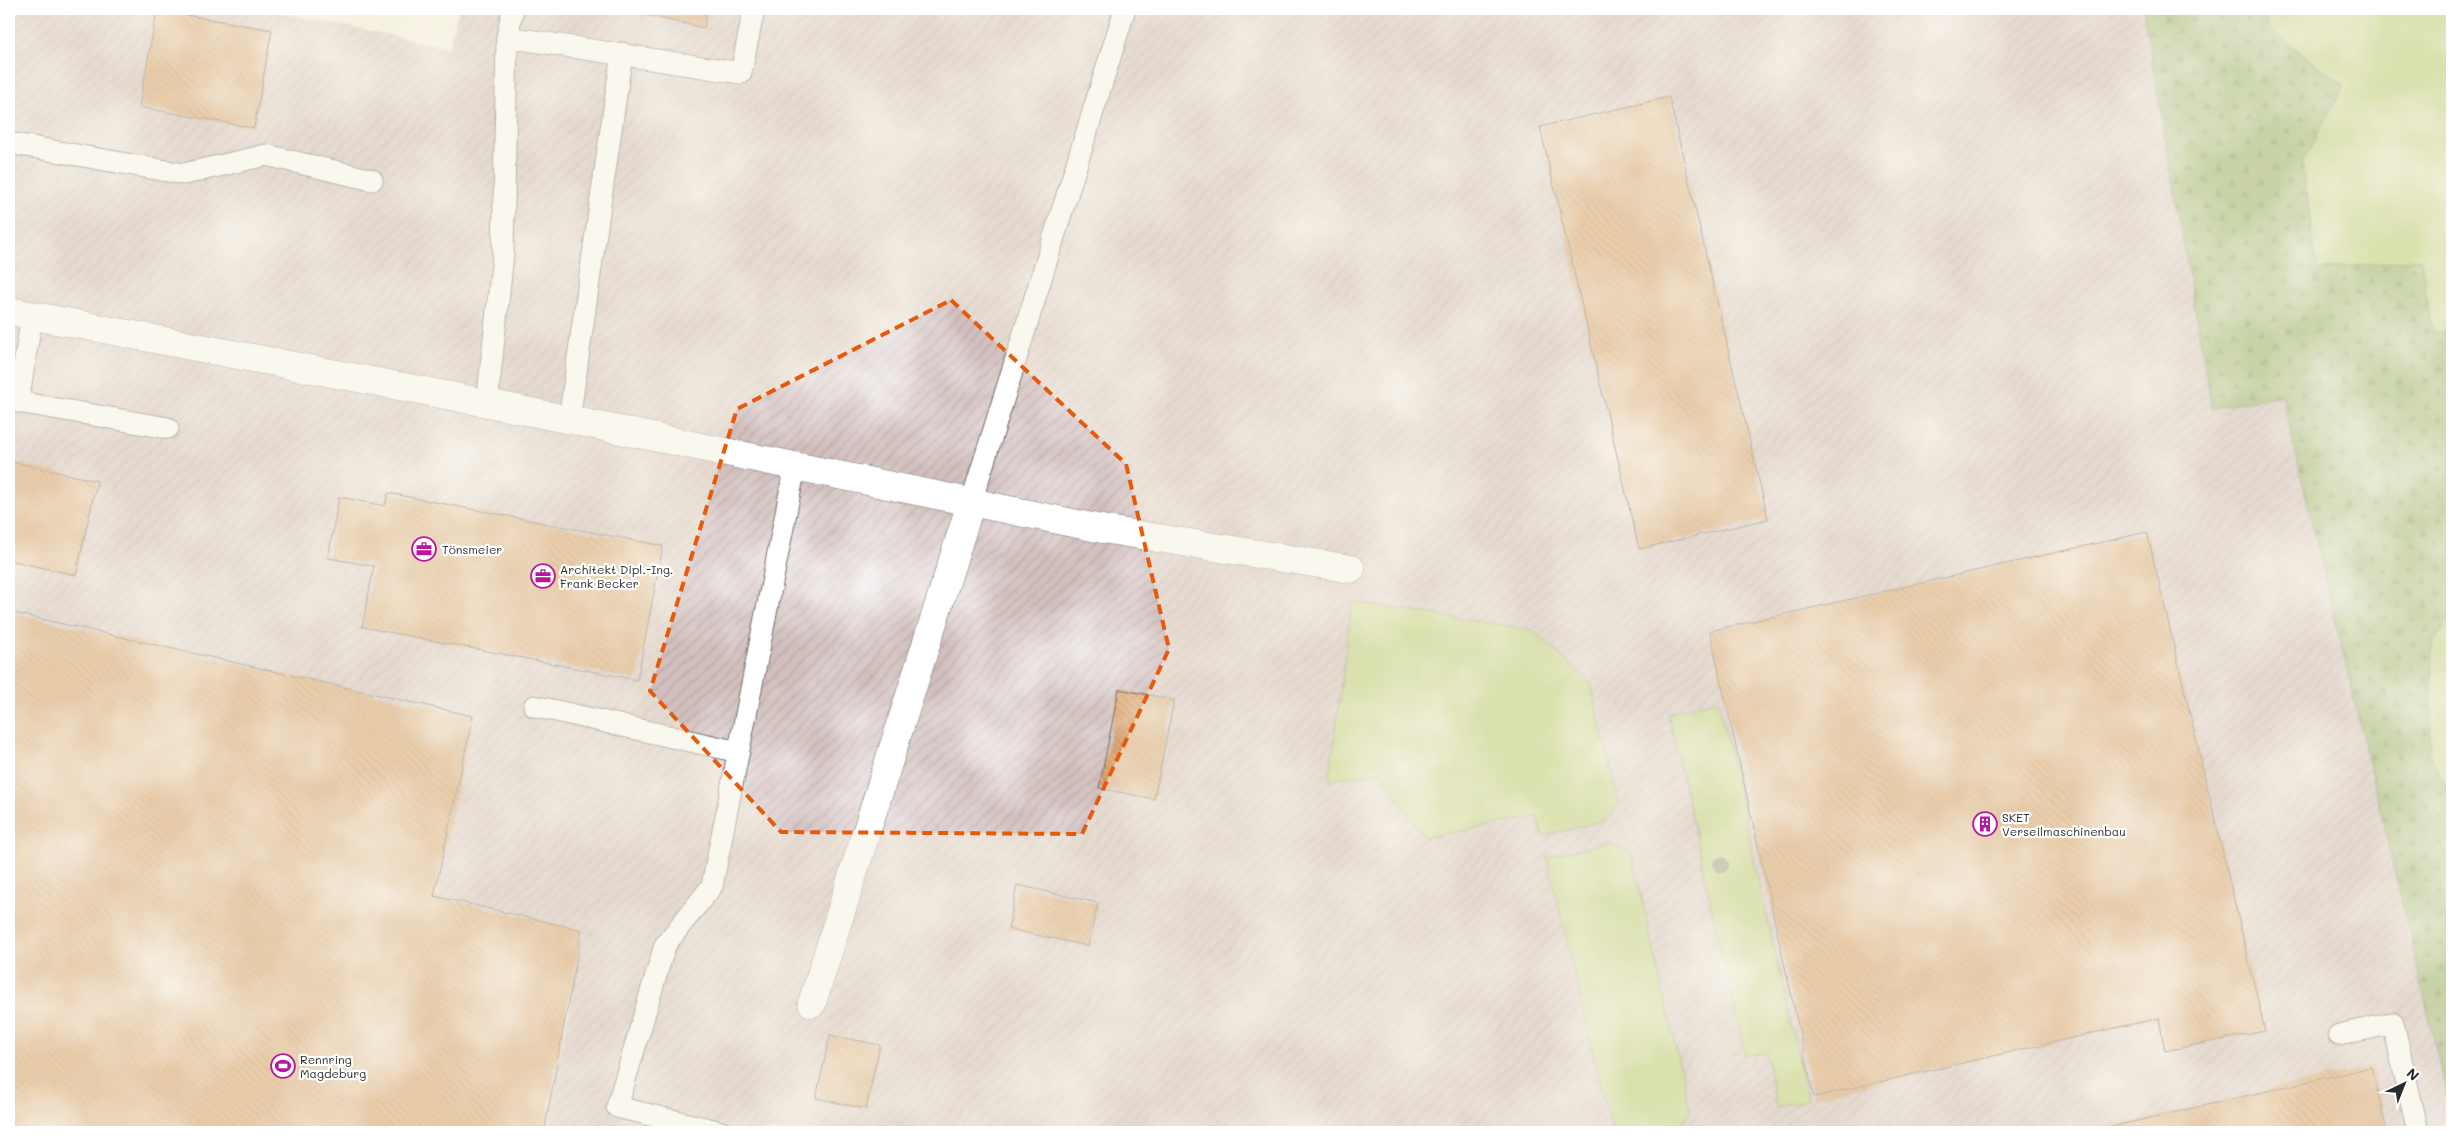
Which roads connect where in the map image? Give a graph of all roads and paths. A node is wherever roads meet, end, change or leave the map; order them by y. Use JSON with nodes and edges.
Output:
{"nodes":[{"id":1,"x":513,"y":9,"type":"edge"},
{"id":2,"x":754,"y":9,"type":"edge"},
{"id":3,"x":1125,"y":9,"type":"edge"},
{"id":4,"x":507,"y":37,"type":"junction"},
{"id":5,"x":622,"y":53,"type":"junction"},
{"id":6,"x":9,"y":143,"type":"edge"},
{"id":7,"x":372,"y":180,"type":"dead end"},
{"id":8,"x":20,"y":313,"type":"edge"},
{"id":9,"x":487,"y":403,"type":"junction"},
{"id":10,"x":569,"y":420,"type":"junction"},
{"id":11,"x":168,"y":428,"type":"dead end"},
{"id":12,"x":795,"y":467,"type":"junction"},
{"id":13,"x":972,"y":503,"type":"junction"},
{"id":14,"x":1351,"y":569,"type":"dead end"},
{"id":15,"x":534,"y":706,"type":"dead end"},
{"id":16,"x":739,"y":752,"type":"junction"},
{"id":17,"x":812,"y":1003,"type":"dead end"},
{"id":18,"x":2339,"y":1035,"type":"dead end"},
{"id":19,"x":721,"y":1132,"type":"edge"},
{"id":20,"x":2418,"y":1132,"type":"edge"}],
"edges":[{"from":1,"to":4,"type":"lane"},
{"from":2,"to":5,"type":"lane"},
{"from":3,"to":13,"type":"lane"},
{"from":4,"to":5,"type":"lane"},
{"from":4,"to":9,"type":"lane"},
{"from":5,"to":10,"type":"lane"},
{"from":6,"to":7,"type":"lane"},
{"from":8,"to":9,"type":"street"},
{"from":8,"to":11,"type":"lane"},
{"from":9,"to":10,"type":"street"},
{"from":10,"to":12,"type":"street"},
{"from":12,"to":13,"type":"street"},
{"from":12,"to":16,"type":"lane"},
{"from":13,"to":14,"type":"street"},
{"from":13,"to":17,"type":"street"},
{"from":15,"to":16,"type":"lane"},
{"from":16,"to":19,"type":"lane"},
{"from":18,"to":20,"type":"lane"}]}
